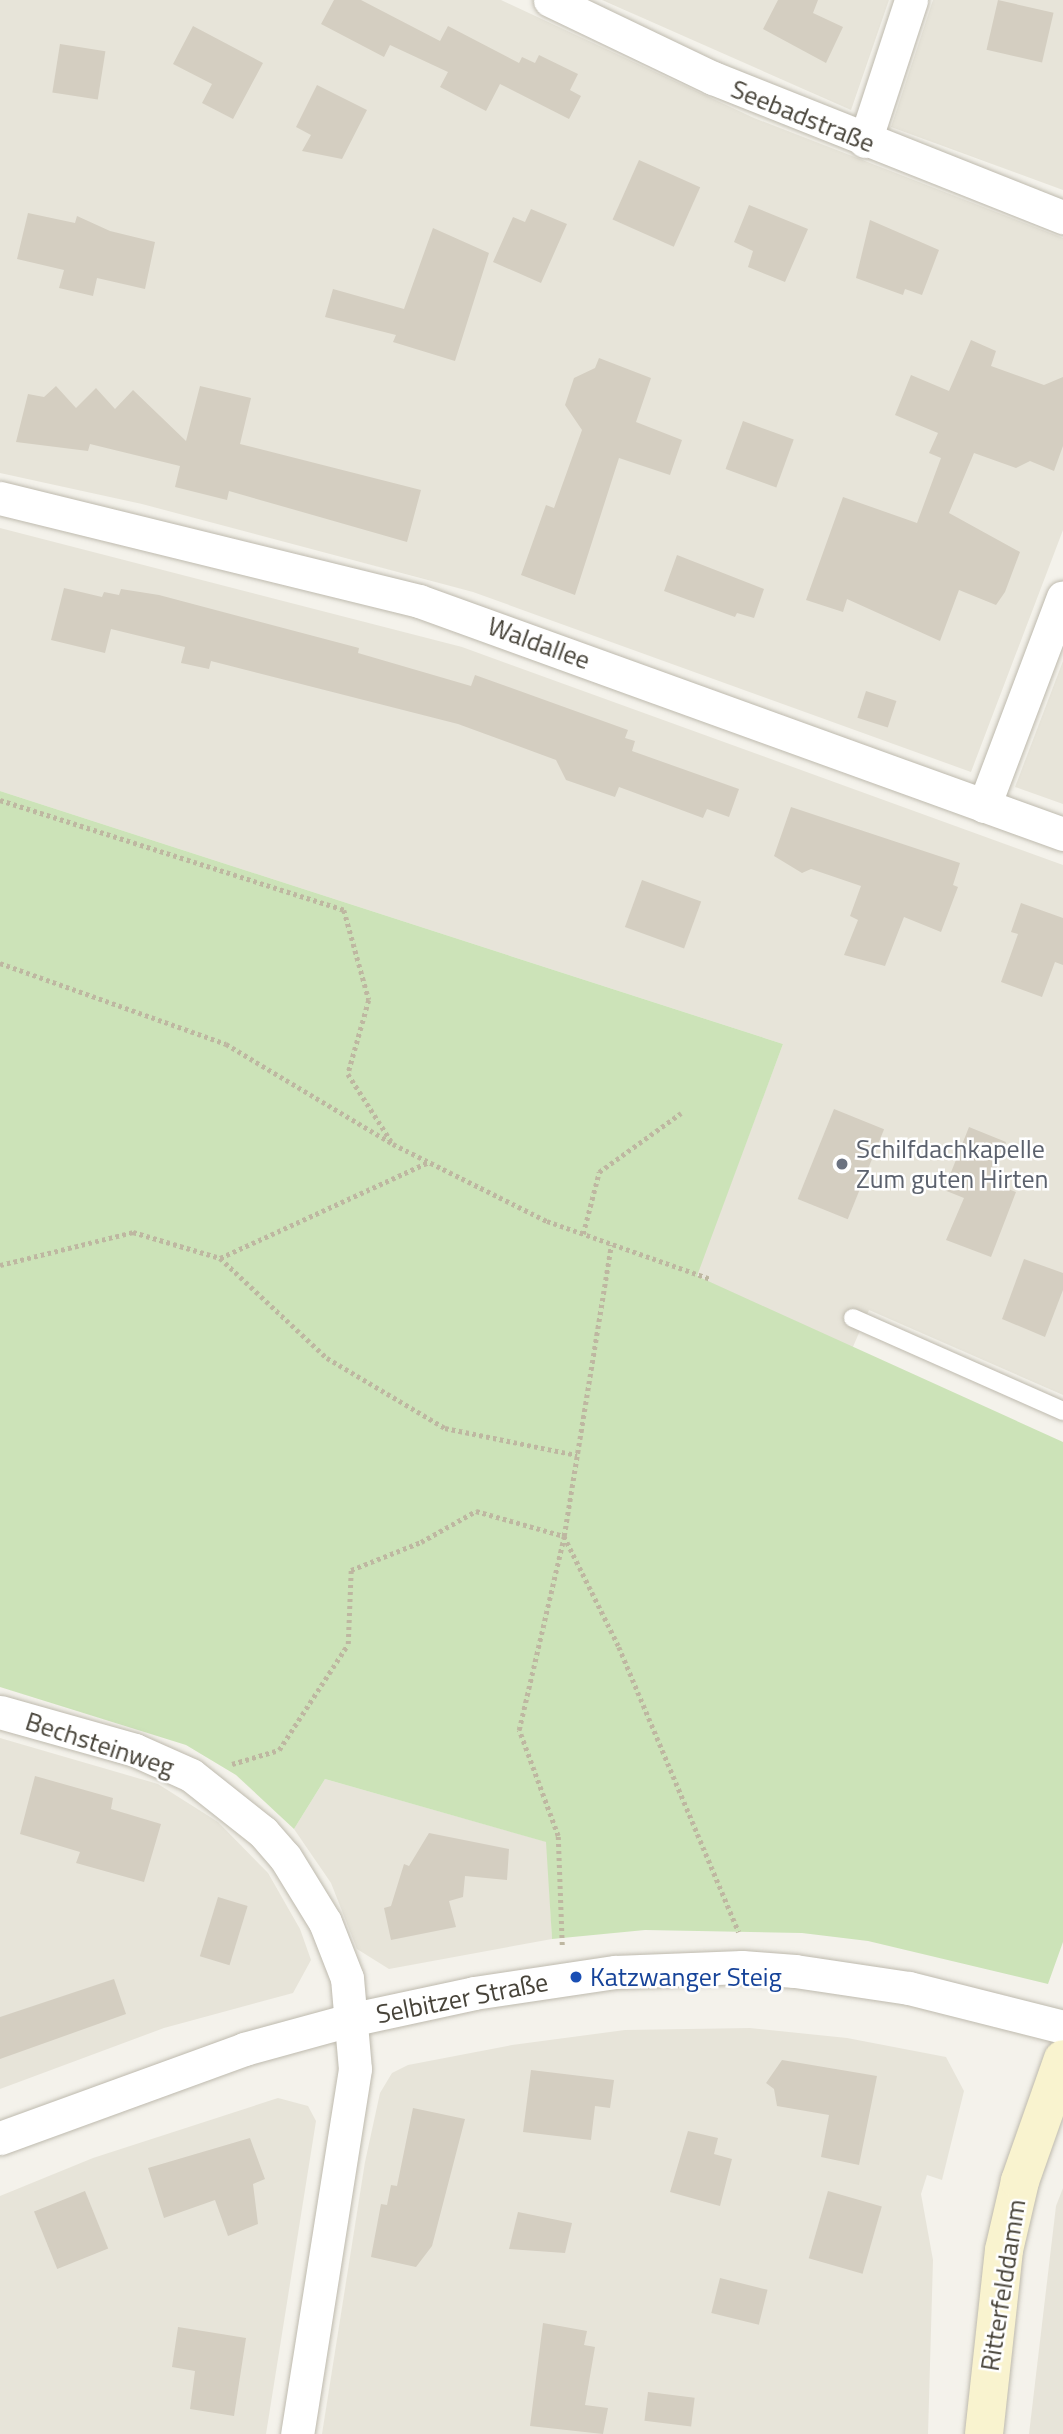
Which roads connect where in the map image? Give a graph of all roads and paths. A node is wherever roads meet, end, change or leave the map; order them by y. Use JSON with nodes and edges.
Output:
{"nodes":[{"id":1,"x":550,"y":0,"type":"edge"},
{"id":2,"x":911,"y":0,"type":"edge"},
{"id":3,"x":865,"y":141,"type":"junction"},
{"id":4,"x":1063,"y":217,"type":"edge"},
{"id":5,"x":0,"y":498,"type":"edge"},
{"id":6,"x":1063,"y":597,"type":"edge"},
{"id":7,"x":0,"y":800,"type":"edge"},
{"id":8,"x":984,"y":806,"type":"junction"},
{"id":9,"x":1063,"y":834,"type":"edge"},
{"id":10,"x":0,"y":962,"type":"edge"},
{"id":11,"x":681,"y":1113,"type":"dead end"},
{"id":12,"x":393,"y":1144,"type":"junction"},
{"id":13,"x":429,"y":1163,"type":"junction"},
{"id":14,"x":583,"y":1234,"type":"junction"},
{"id":15,"x":611,"y":1244,"type":"junction"},
{"id":16,"x":220,"y":1258,"type":"junction"},
{"id":17,"x":0,"y":1265,"type":"edge"},
{"id":18,"x":711,"y":1279,"type":"dead end"},
{"id":19,"x":853,"y":1318,"type":"dead end"},
{"id":20,"x":1063,"y":1411,"type":"edge"},
{"id":21,"x":578,"y":1455,"type":"junction"},
{"id":22,"x":564,"y":1536,"type":"junction"},
{"id":23,"x":0,"y":1712,"type":"edge"},
{"id":24,"x":191,"y":1776,"type":"junction"},
{"id":25,"x":741,"y":1967,"type":"junction"},
{"id":26,"x":565,"y":1979,"type":"junction"},
{"id":27,"x":354,"y":2019,"type":"junction"},
{"id":28,"x":1063,"y":2027,"type":"edge"},
{"id":29,"x":1063,"y":2059,"type":"edge"},
{"id":30,"x":0,"y":2138,"type":"edge"},
{"id":31,"x":297,"y":2434,"type":"edge"},
{"id":32,"x":984,"y":2434,"type":"edge"}],
"edges":[{"from":1,"to":3,"type":"street","name":"Seebadstraße"},
{"from":2,"to":3,"type":"street"},
{"from":3,"to":4,"type":"street","name":"Seebadstraße"},
{"from":5,"to":8,"type":"street","name":"Waldallee"},
{"from":6,"to":8,"type":"street"},
{"from":7,"to":12,"type":"path"},
{"from":8,"to":9,"type":"street","name":"Waldallee"},
{"from":10,"to":12,"type":"path"},
{"from":11,"to":14,"type":"path"},
{"from":12,"to":13,"type":"path"},
{"from":13,"to":14,"type":"path"},
{"from":13,"to":16,"type":"path"},
{"from":14,"to":15,"type":"path"},
{"from":15,"to":18,"type":"path"},
{"from":15,"to":21,"type":"path"},
{"from":16,"to":17,"type":"path"},
{"from":16,"to":21,"type":"path"},
{"from":19,"to":20,"type":"lane"},
{"from":21,"to":22,"type":"path"},
{"from":22,"to":24,"type":"path"},
{"from":22,"to":25,"type":"path"},
{"from":22,"to":26,"type":"path"},
{"from":23,"to":24,"type":"street","name":"Bechsteinweg"},
{"from":24,"to":27,"type":"street","name":"Bechsteinweg"},
{"from":25,"to":26,"type":"street","name":"Selbitzer Straße"},
{"from":25,"to":28,"type":"street","name":"Selbitzer Straße"},
{"from":26,"to":27,"type":"street","name":"Selbitzer Straße"},
{"from":27,"to":30,"type":"street","name":"Selbitzer Straße"},
{"from":27,"to":31,"type":"street"},
{"from":29,"to":32,"type":"main road","name":"Ritterfelddamm"}]}
